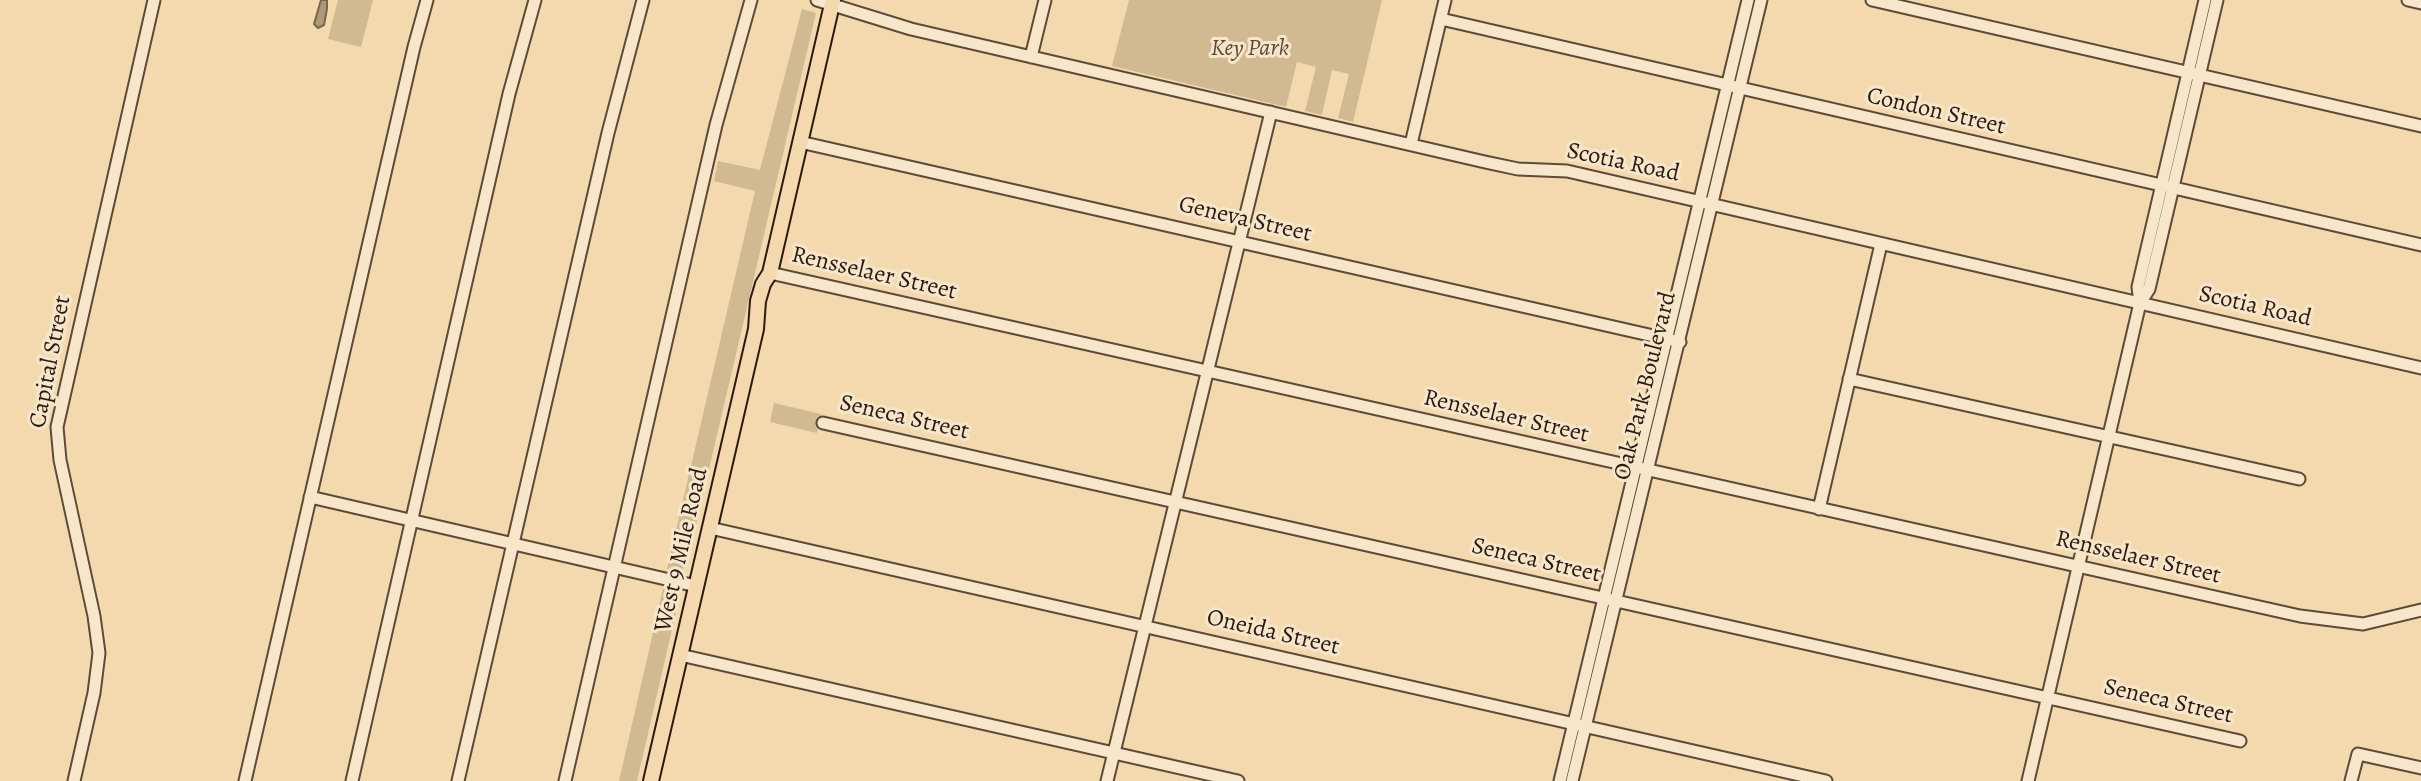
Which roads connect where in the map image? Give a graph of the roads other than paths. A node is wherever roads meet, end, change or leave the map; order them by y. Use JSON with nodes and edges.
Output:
{"nodes":[{"id":1,"x":154,"y":0,"type":"edge"},
{"id":2,"x":427,"y":0,"type":"edge"},
{"id":3,"x":535,"y":0,"type":"edge"},
{"id":4,"x":643,"y":0,"type":"edge"},
{"id":5,"x":751,"y":0,"type":"edge"},
{"id":6,"x":817,"y":0,"type":"edge"},
{"id":7,"x":1045,"y":0,"type":"edge"},
{"id":8,"x":1445,"y":0,"type":"edge"},
{"id":9,"x":1748,"y":0,"type":"edge"},
{"id":10,"x":1761,"y":0,"type":"edge"},
{"id":11,"x":1872,"y":0,"type":"edge"},
{"id":12,"x":2205,"y":0,"type":"edge"},
{"id":13,"x":2217,"y":0,"type":"edge"},
{"id":14,"x":2408,"y":0,"type":"edge"},
{"id":15,"x":832,"y":2,"type":"edge"},
{"id":16,"x":2421,"y":3,"type":"edge"},
{"id":17,"x":1441,"y":19,"type":"junction"},
{"id":18,"x":1031,"y":57,"type":"junction"},
{"id":19,"x":2193,"y":74,"type":"junction"},
{"id":20,"x":1733,"y":87,"type":"junction"},
{"id":21,"x":1271,"y":112,"type":"junction"},
{"id":22,"x":2421,"y":126,"type":"edge"},
{"id":23,"x":800,"y":142,"type":"junction"},
{"id":24,"x":1411,"y":144,"type":"junction"},
{"id":25,"x":2167,"y":187,"type":"junction"},
{"id":26,"x":1706,"y":204,"type":"junction"},
{"id":27,"x":1239,"y":241,"type":"junction"},
{"id":28,"x":1881,"y":244,"type":"junction"},
{"id":29,"x":2421,"y":245,"type":"edge"},
{"id":30,"x":770,"y":273,"type":"junction"},
{"id":31,"x":2140,"y":303,"type":"junction"},
{"id":32,"x":1674,"y":340,"type":"junction"},
{"id":33,"x":2421,"y":368,"type":"edge"},
{"id":34,"x":1207,"y":372,"type":"junction"},
{"id":35,"x":1849,"y":379,"type":"junction"},
{"id":36,"x":823,"y":423,"type":"dead end"},
{"id":37,"x":2108,"y":436,"type":"junction"},
{"id":38,"x":1642,"y":470,"type":"junction"},
{"id":39,"x":2299,"y":479,"type":"dead end"},
{"id":40,"x":310,"y":497,"type":"junction"},
{"id":41,"x":1175,"y":502,"type":"junction"},
{"id":42,"x":1819,"y":509,"type":"junction"},
{"id":43,"x":412,"y":521,"type":"junction"},
{"id":44,"x":710,"y":528,"type":"junction"},
{"id":45,"x":513,"y":544,"type":"junction"},
{"id":46,"x":615,"y":567,"type":"junction"},
{"id":47,"x":2078,"y":567,"type":"junction"},
{"id":48,"x":696,"y":586,"type":"junction"},
{"id":49,"x":1610,"y":600,"type":"junction"},
{"id":50,"x":2421,"y":610,"type":"edge"},
{"id":51,"x":1145,"y":627,"type":"junction"},
{"id":52,"x":680,"y":655,"type":"junction"},
{"id":53,"x":2047,"y":697,"type":"junction"},
{"id":54,"x":1580,"y":725,"type":"junction"},
{"id":55,"x":2240,"y":741,"type":"dead end"},
{"id":56,"x":1114,"y":753,"type":"junction"},
{"id":57,"x":2421,"y":768,"type":"edge"},
{"id":58,"x":74,"y":781,"type":"edge"},
{"id":59,"x":245,"y":781,"type":"edge"},
{"id":60,"x":352,"y":781,"type":"edge"},
{"id":61,"x":458,"y":781,"type":"edge"},
{"id":62,"x":565,"y":781,"type":"edge"},
{"id":63,"x":651,"y":781,"type":"edge"},
{"id":64,"x":1107,"y":781,"type":"edge"},
{"id":65,"x":1238,"y":781,"type":"edge"},
{"id":66,"x":1560,"y":781,"type":"edge"},
{"id":67,"x":1572,"y":781,"type":"edge"},
{"id":68,"x":1826,"y":781,"type":"edge"},
{"id":69,"x":2028,"y":781,"type":"edge"},
{"id":70,"x":2351,"y":781,"type":"edge"}],
"edges":[{"from":1,"to":58,"type":"street","name":"Capital Street"},
{"from":2,"to":40,"type":"street"},
{"from":3,"to":43,"type":"street"},
{"from":4,"to":45,"type":"street"},
{"from":5,"to":46,"type":"street"},
{"from":6,"to":15,"type":"street","name":"Scotia Road"},
{"from":7,"to":18,"type":"street"},
{"from":8,"to":17,"type":"street"},
{"from":9,"to":20,"type":"street","name":"Oak Park Boulevard"},
{"from":10,"to":20,"type":"street","name":"Oak Park Boulevard"},
{"from":11,"to":19,"type":"street"},
{"from":12,"to":19,"type":"street"},
{"from":13,"to":19,"type":"street"},
{"from":14,"to":16,"type":"street"},
{"from":15,"to":18,"type":"street","name":"Scotia Road"},
{"from":15,"to":23,"type":"main road","name":"West 9 Mile Road"},
{"from":17,"to":20,"type":"street","name":"Condon Street"},
{"from":17,"to":24,"type":"street"},
{"from":18,"to":21,"type":"street","name":"Scotia Road"},
{"from":19,"to":22,"type":"street"},
{"from":19,"to":25,"type":"street"},
{"from":20,"to":25,"type":"street","name":"Condon Street"},
{"from":20,"to":26,"type":"street","name":"Oak Park Boulevard"},
{"from":21,"to":24,"type":"street","name":"Scotia Road"},
{"from":21,"to":27,"type":"street"},
{"from":23,"to":27,"type":"street","name":"Geneva Street"},
{"from":23,"to":30,"type":"main road","name":"West 9 Mile Road"},
{"from":24,"to":26,"type":"street","name":"Scotia Road"},
{"from":25,"to":29,"type":"street","name":"Condon Street"},
{"from":25,"to":31,"type":"street"},
{"from":26,"to":28,"type":"street","name":"Scotia Road"},
{"from":26,"to":32,"type":"street","name":"Oak Park Boulevard"},
{"from":27,"to":32,"type":"street","name":"Geneva Street"},
{"from":27,"to":34,"type":"street"},
{"from":28,"to":31,"type":"street","name":"Scotia Road"},
{"from":28,"to":35,"type":"street"},
{"from":30,"to":34,"type":"street","name":"Rensselaer Street"},
{"from":30,"to":44,"type":"main road","name":"West 9 Mile Road"},
{"from":31,"to":33,"type":"street","name":"Scotia Road"},
{"from":31,"to":37,"type":"street"},
{"from":32,"to":38,"type":"street","name":"Oak Park Boulevard"},
{"from":34,"to":38,"type":"street","name":"Rensselaer Street"},
{"from":34,"to":41,"type":"street"},
{"from":35,"to":37,"type":"street"},
{"from":35,"to":42,"type":"street"},
{"from":36,"to":41,"type":"street","name":"Seneca Street"},
{"from":37,"to":39,"type":"street"},
{"from":37,"to":47,"type":"street"},
{"from":38,"to":42,"type":"street","name":"Rensselaer Street"},
{"from":38,"to":49,"type":"street","name":"Oak Park Boulevard"},
{"from":40,"to":43,"type":"street"},
{"from":40,"to":59,"type":"street"},
{"from":41,"to":49,"type":"street","name":"Seneca Street"},
{"from":41,"to":51,"type":"street"},
{"from":42,"to":47,"type":"street","name":"Rensselaer Street"},
{"from":43,"to":45,"type":"street"},
{"from":43,"to":60,"type":"street"},
{"from":44,"to":48,"type":"main road","name":"West 9 Mile Road"},
{"from":44,"to":51,"type":"street","name":"Oneida Street"},
{"from":45,"to":46,"type":"street"},
{"from":45,"to":61,"type":"street"},
{"from":46,"to":48,"type":"street"},
{"from":46,"to":62,"type":"street"},
{"from":47,"to":50,"type":"street","name":"Rensselaer Street"},
{"from":47,"to":53,"type":"street"},
{"from":48,"to":52,"type":"main road","name":"West 9 Mile Road"},
{"from":49,"to":53,"type":"street","name":"Seneca Street"},
{"from":49,"to":54,"type":"street","name":"Oak Park Boulevard"},
{"from":51,"to":54,"type":"street","name":"Oneida Street"},
{"from":51,"to":56,"type":"street"},
{"from":52,"to":56,"type":"street"},
{"from":52,"to":63,"type":"main road","name":"West 9 Mile Road"},
{"from":53,"to":55,"type":"street","name":"Seneca Street"},
{"from":53,"to":69,"type":"street"},
{"from":54,"to":66,"type":"street","name":"Oak Park Boulevard"},
{"from":54,"to":67,"type":"street","name":"Oak Park Boulevard"},
{"from":54,"to":68,"type":"street","name":"Oneida Street"},
{"from":56,"to":64,"type":"street"},
{"from":56,"to":65,"type":"street"},
{"from":57,"to":70,"type":"street"}]}
